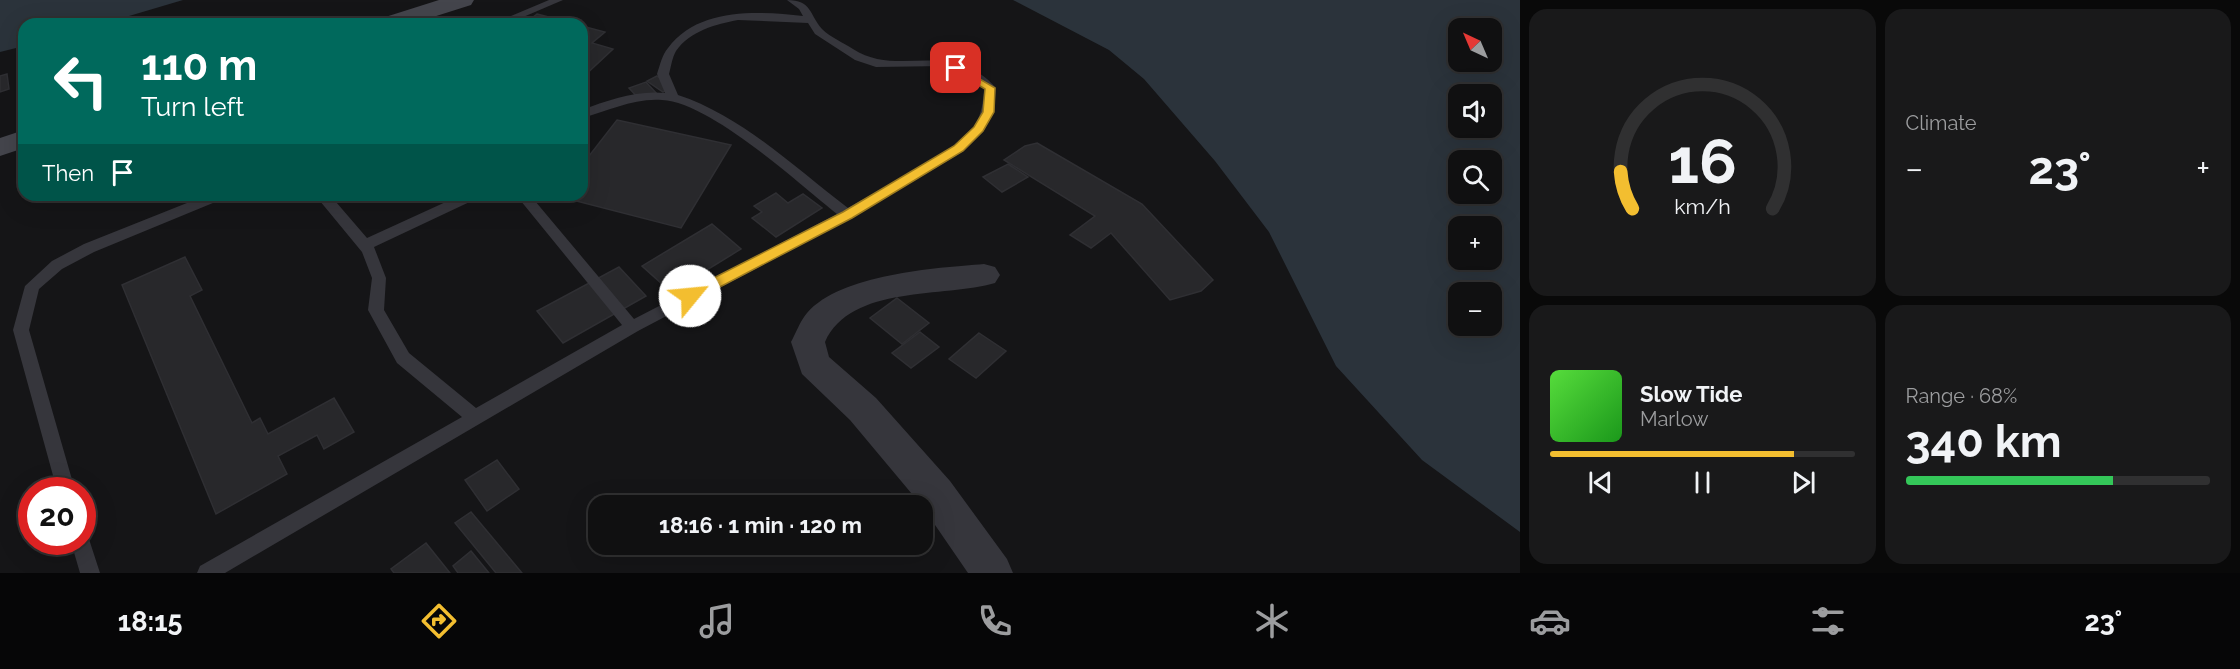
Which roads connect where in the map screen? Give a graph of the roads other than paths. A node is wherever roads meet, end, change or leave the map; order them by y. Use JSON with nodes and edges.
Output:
{"nodes":[{"id":1,"x":462,"y":0,"type":"edge"},
{"id":2,"x":558,"y":0,"type":"edge"},
{"id":3,"x":792,"y":0,"type":"edge"},
{"id":4,"x":406,"y":18,"type":"edge"},
{"id":5,"x":512,"y":18,"type":"edge"},
{"id":6,"x":813,"y":20,"type":"junction"},
{"id":7,"x":672,"y":97,"type":"junction"},
{"id":8,"x":588,"y":112,"type":"edge"},
{"id":9,"x":18,"y":141,"type":"edge"},
{"id":10,"x":0,"y":147,"type":"edge"},
{"id":11,"x":205,"y":201,"type":"edge"},
{"id":12,"x":327,"y":201,"type":"edge"},
{"id":13,"x":460,"y":201,"type":"edge"},
{"id":14,"x":528,"y":201,"type":"edge"},
{"id":15,"x":847,"y":215,"type":"junction"},
{"id":16,"x":365,"y":245,"type":"junction"},
{"id":17,"x":984,"y":275,"type":"dead end"},
{"id":18,"x":632,"y":327,"type":"junction"},
{"id":19,"x":476,"y":418,"type":"junction"},
{"id":20,"x":62,"y":477,"type":"edge"},
{"id":21,"x":85,"y":555,"type":"edge"},
{"id":22,"x":90,"y":573,"type":"edge"},
{"id":23,"x":207,"y":573,"type":"edge"},
{"id":24,"x":992,"y":573,"type":"edge"}],
"edges":[{"from":1,"to":4,"type":"main road"},
{"from":2,"to":5,"type":"lane"},
{"from":3,"to":6,"type":"lane"},
{"from":6,"to":7,"type":"lane"},
{"from":6,"to":15,"type":"lane"},
{"from":7,"to":8,"type":"lane"},
{"from":7,"to":15,"type":"lane"},
{"from":9,"to":10,"type":"main road"},
{"from":11,"to":20,"type":"lane"},
{"from":12,"to":16,"type":"lane"},
{"from":13,"to":16,"type":"lane"},
{"from":14,"to":18,"type":"lane"},
{"from":15,"to":18,"type":"lane"},
{"from":16,"to":19,"type":"lane"},
{"from":17,"to":24,"type":"street"},
{"from":18,"to":19,"type":"lane"},
{"from":19,"to":23,"type":"lane"},
{"from":21,"to":22,"type":"lane"}]}
